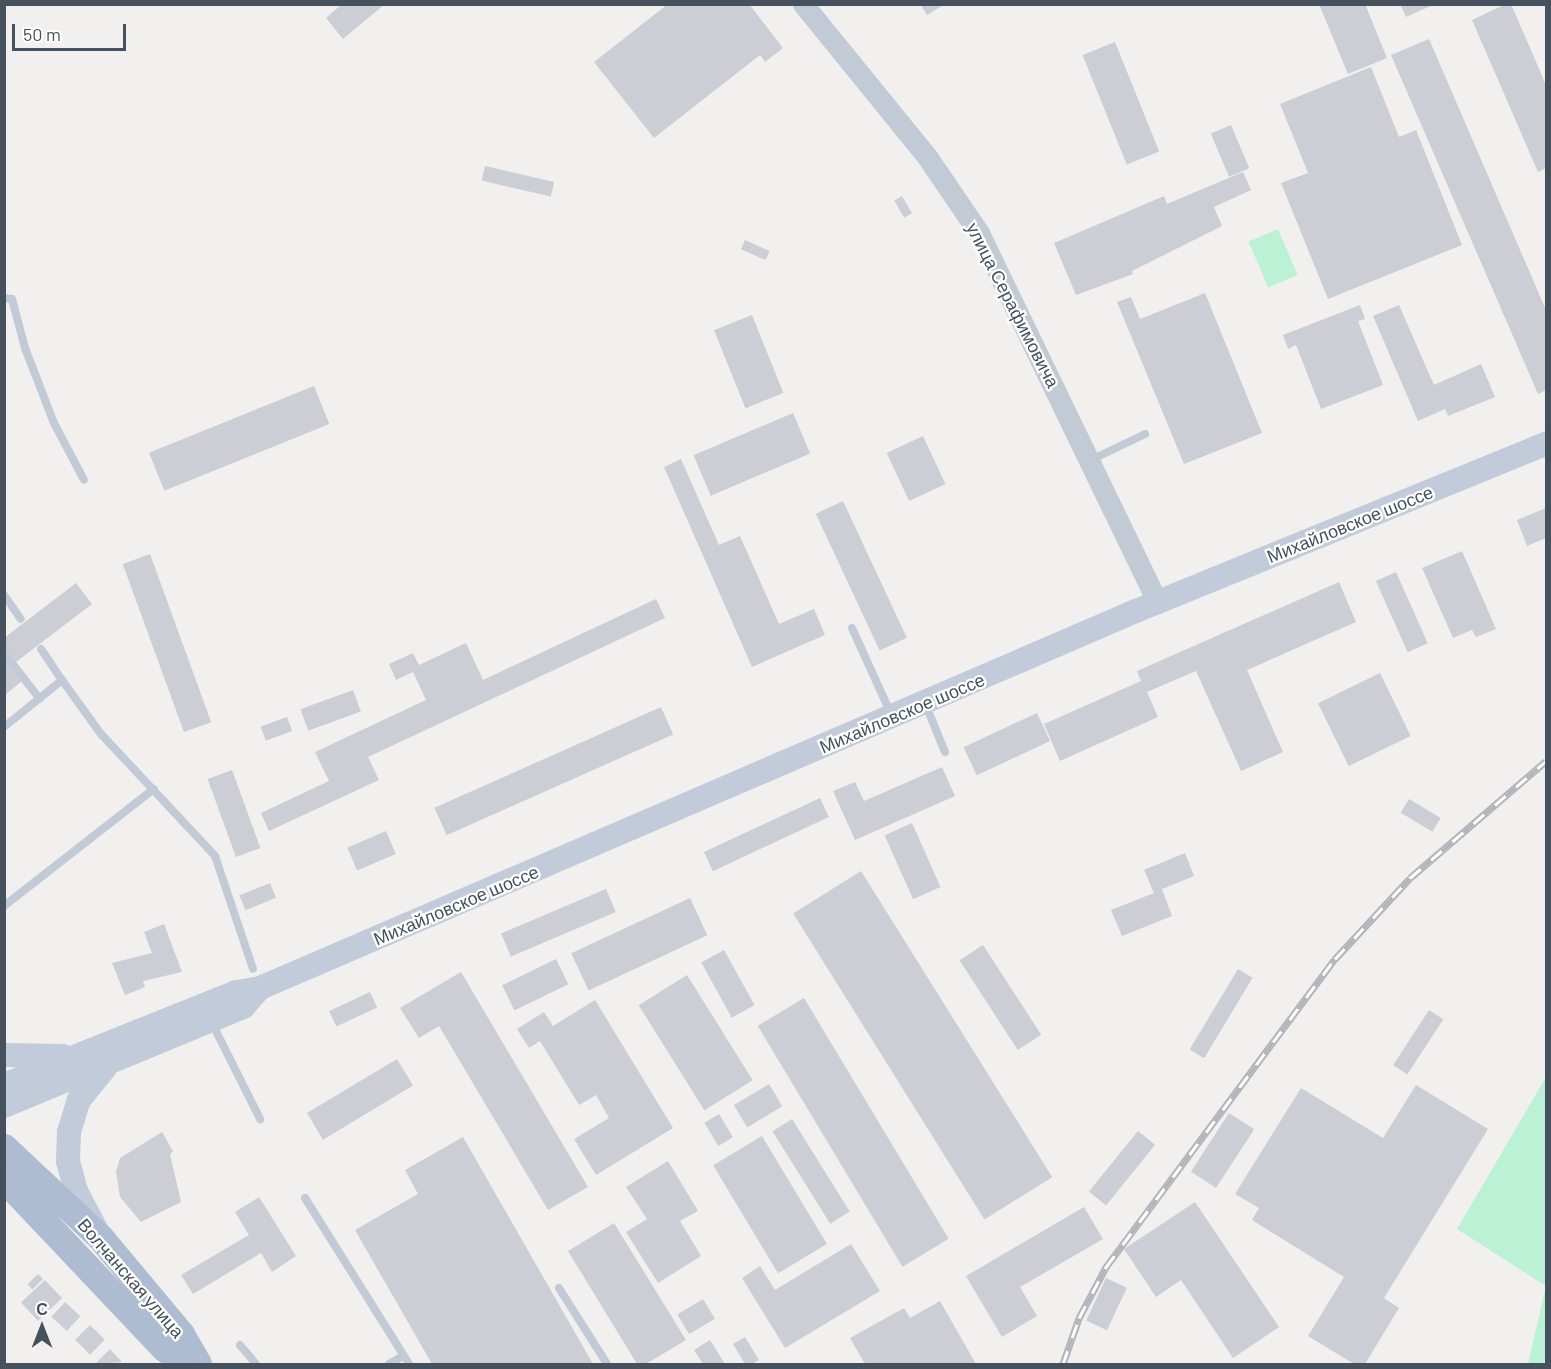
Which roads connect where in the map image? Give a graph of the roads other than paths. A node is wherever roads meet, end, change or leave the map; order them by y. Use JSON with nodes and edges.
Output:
{"nodes":[{"id":1,"x":803,"y":4,"type":"edge"},
{"id":2,"x":4,"y":298,"type":"edge"},
{"id":3,"x":1145,"y":434,"type":"dead end"},
{"id":4,"x":1546,"y":444,"type":"edge"},
{"id":5,"x":1090,"y":461,"type":"junction"},
{"id":6,"x":84,"y":480,"type":"dead end"},
{"id":7,"x":4,"y":595,"type":"edge"},
{"id":8,"x":1158,"y":603,"type":"junction"},
{"id":9,"x":21,"y":619,"type":"dead end"},
{"id":10,"x":852,"y":628,"type":"dead end"},
{"id":11,"x":41,"y":649,"type":"dead end"},
{"id":12,"x":4,"y":653,"type":"edge"},
{"id":13,"x":62,"y":680,"type":"junction"},
{"id":14,"x":40,"y":699,"type":"junction"},
{"id":15,"x":925,"y":703,"type":"junction"},
{"id":16,"x":892,"y":717,"type":"junction"},
{"id":17,"x":4,"y":727,"type":"edge"},
{"id":18,"x":945,"y":752,"type":"dead end"},
{"id":19,"x":154,"y":789,"type":"junction"},
{"id":20,"x":4,"y":906,"type":"edge"},
{"id":21,"x":257,"y":978,"type":"junction"},
{"id":22,"x":210,"y":1021,"type":"junction"},
{"id":23,"x":4,"y":1055,"type":"edge"},
{"id":24,"x":74,"y":1056,"type":"junction"},
{"id":25,"x":109,"y":1064,"type":"junction"},
{"id":26,"x":4,"y":1085,"type":"edge"},
{"id":27,"x":4,"y":1106,"type":"edge"},
{"id":28,"x":260,"y":1119,"type":"dead end"},
{"id":29,"x":4,"y":1147,"type":"edge"},
{"id":30,"x":4,"y":1179,"type":"edge"},
{"id":31,"x":305,"y":1198,"type":"dead end"},
{"id":32,"x":4,"y":1201,"type":"edge"},
{"id":33,"x":100,"y":1236,"type":"junction"},
{"id":34,"x":70,"y":1249,"type":"junction"},
{"id":35,"x":559,"y":1288,"type":"dead end"},
{"id":36,"x":240,"y":1345,"type":"dead end"},
{"id":37,"x":403,"y":1356,"type":"junction"},
{"id":38,"x":186,"y":1365,"type":"edge"},
{"id":39,"x":198,"y":1365,"type":"edge"},
{"id":40,"x":256,"y":1365,"type":"edge"},
{"id":41,"x":389,"y":1365,"type":"edge"},
{"id":42,"x":408,"y":1365,"type":"edge"},
{"id":43,"x":607,"y":1365,"type":"edge"}],
"edges":[{"from":1,"to":5,"type":"street","name":"улица Серафимовича"},
{"from":2,"to":6,"type":"lane"},
{"from":3,"to":5,"type":"lane"},
{"from":4,"to":8,"type":"main road","name":"Михайловское шоссе"},
{"from":5,"to":8,"type":"street","name":"улица Серафимовича"},
{"from":7,"to":9,"type":"lane"},
{"from":8,"to":15,"type":"main road","name":"Михайловское шоссе"},
{"from":10,"to":16,"type":"lane"},
{"from":11,"to":13,"type":"lane"},
{"from":12,"to":14,"type":"lane"},
{"from":13,"to":14,"type":"lane"},
{"from":13,"to":19,"type":"lane"},
{"from":14,"to":17,"type":"lane"},
{"from":15,"to":16,"type":"main road","name":"Михайловское шоссе"},
{"from":15,"to":18,"type":"lane"},
{"from":16,"to":21,"type":"main road","name":"Михайловское шоссе"},
{"from":19,"to":20,"type":"lane"},
{"from":19,"to":21,"type":"lane"},
{"from":21,"to":22,"type":"main road","name":"Михайловское шоссе"},
{"from":21,"to":24,"type":"main road","name":"Михайловское шоссе"},
{"from":22,"to":25,"type":"main road","name":"Михайловское шоссе"},
{"from":22,"to":28,"type":"lane"},
{"from":23,"to":24,"type":"main road"},
{"from":24,"to":26,"type":"main road","name":"Михайловское шоссе"},
{"from":25,"to":27,"type":"main road","name":"Михайловское шоссе"},
{"from":25,"to":33,"type":"main road"},
{"from":29,"to":33,"type":"main road","name":"Волчанская улица"},
{"from":30,"to":34,"type":"main road","name":"Волчанская улица"},
{"from":31,"to":37,"type":"lane"},
{"from":32,"to":34,"type":"main road"},
{"from":33,"to":39,"type":"main road","name":"Волчанская улица"},
{"from":34,"to":38,"type":"main road","name":"Волчанская улица"},
{"from":35,"to":43,"type":"lane"},
{"from":36,"to":40,"type":"lane"},
{"from":37,"to":41,"type":"lane"},
{"from":37,"to":42,"type":"lane"}]}
